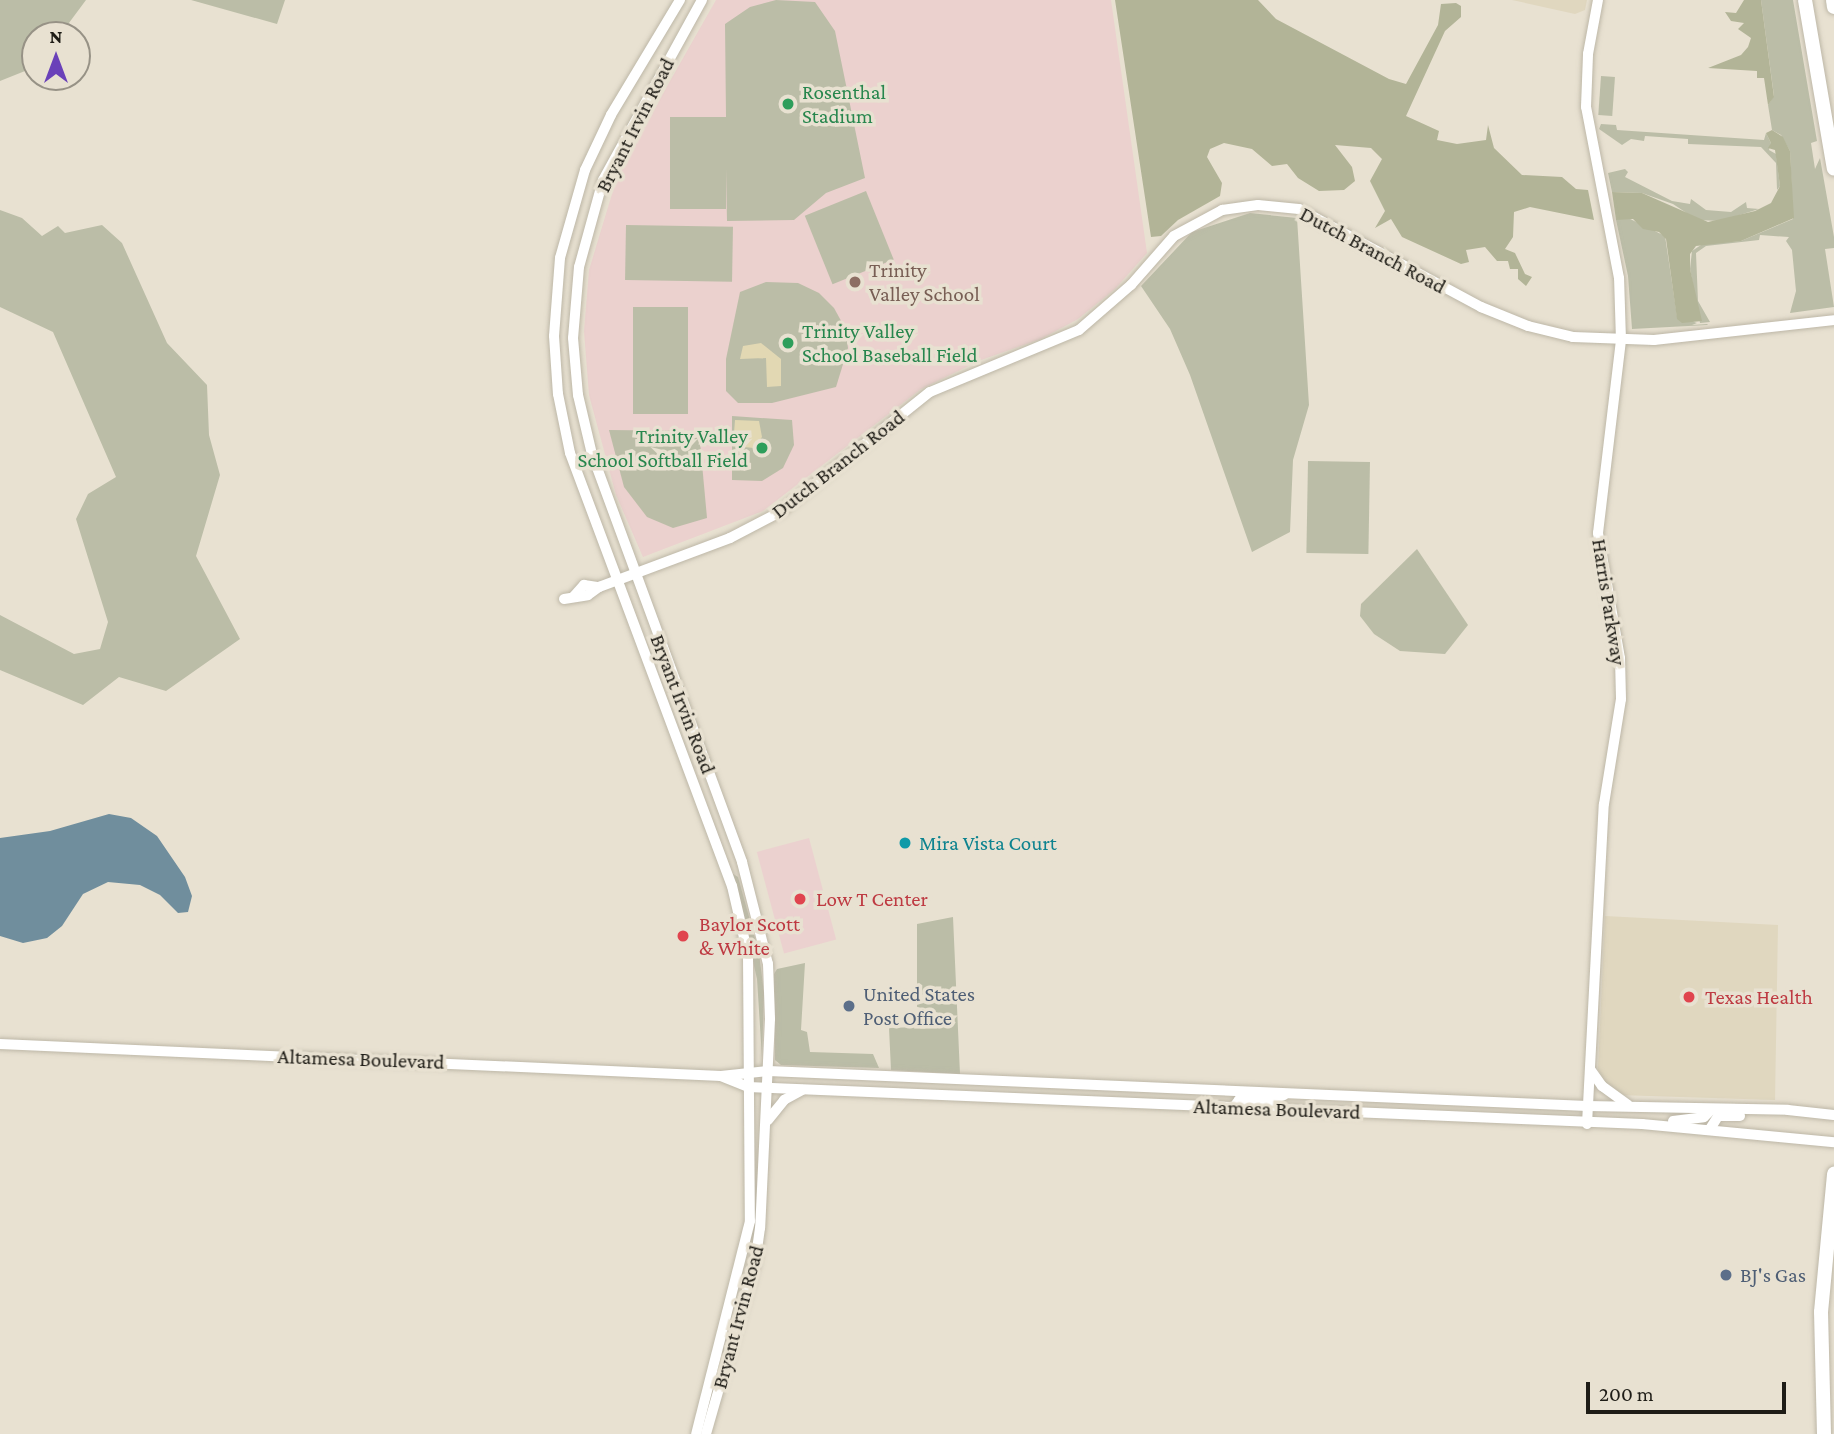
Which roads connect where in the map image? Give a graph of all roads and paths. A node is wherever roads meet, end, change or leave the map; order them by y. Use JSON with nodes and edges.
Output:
{"nodes":[{"id":1,"x":680,"y":0,"type":"edge"},
{"id":2,"x":702,"y":0,"type":"edge"},
{"id":3,"x":1598,"y":0,"type":"edge"},
{"id":4,"x":1805,"y":0,"type":"edge"},
{"id":5,"x":1833,"y":0,"type":"edge"},
{"id":6,"x":1834,"y":8,"type":"edge"},
{"id":7,"x":1834,"y":169,"type":"edge"},
{"id":8,"x":1834,"y":320,"type":"edge"},
{"id":9,"x":1621,"y":340,"type":"junction"},
{"id":10,"x":634,"y":573,"type":"junction"},
{"id":11,"x":615,"y":580,"type":"junction"},
{"id":12,"x":569,"y":597,"type":"dead end"},
{"id":13,"x":0,"y":1044,"type":"edge"},
{"id":14,"x":1590,"y":1069,"type":"junction"},
{"id":15,"x":748,"y":1071,"type":"junction"},
{"id":16,"x":768,"y":1071,"type":"junction"},
{"id":17,"x":721,"y":1076,"type":"junction"},
{"id":18,"x":748,"y":1087,"type":"junction"},
{"id":19,"x":768,"y":1087,"type":"junction"},
{"id":20,"x":803,"y":1090,"type":"junction"},
{"id":21,"x":1287,"y":1093,"type":"junction"},
{"id":22,"x":1587,"y":1106,"type":"junction"},
{"id":23,"x":1631,"y":1106,"type":"junction"},
{"id":24,"x":1233,"y":1108,"type":"junction"},
{"id":25,"x":1712,"y":1109,"type":"junction"},
{"id":26,"x":1788,"y":1110,"type":"junction"},
{"id":27,"x":1834,"y":1115,"type":"edge"},
{"id":28,"x":766,"y":1123,"type":"junction"},
{"id":29,"x":1587,"y":1124,"type":"junction"},
{"id":30,"x":1660,"y":1125,"type":"junction"},
{"id":31,"x":1710,"y":1129,"type":"junction"},
{"id":32,"x":1834,"y":1142,"type":"edge"},
{"id":33,"x":1834,"y":1174,"type":"edge"},
{"id":34,"x":696,"y":1434,"type":"edge"},
{"id":35,"x":706,"y":1434,"type":"edge"},
{"id":36,"x":1824,"y":1434,"type":"edge"}],
"edges":[{"from":1,"to":11,"type":"main road","name":"Bryant Irvin Road"},
{"from":2,"to":10,"type":"main road","name":"Bryant Irvin Road"},
{"from":3,"to":9,"type":"main road","name":"Harris Parkway"},
{"from":4,"to":7,"type":"highway"},
{"from":5,"to":6,"type":"highway"},
{"from":8,"to":9,"type":"main road","name":"Dutch Branch Road"},
{"from":9,"to":10,"type":"main road","name":"Dutch Branch Road"},
{"from":9,"to":14,"type":"main road","name":"Harris Parkway"},
{"from":10,"to":11,"type":"main road","name":"Dutch Branch Road"},
{"from":10,"to":16,"type":"main road","name":"Bryant Irvin Road"},
{"from":11,"to":12,"type":"main road","name":"Dutch Branch Road"},
{"from":11,"to":15,"type":"main road","name":"Bryant Irvin Road"},
{"from":13,"to":17,"type":"main road","name":"Altamesa Boulevard"},
{"from":14,"to":22,"type":"main road","name":"Harris Parkway"},
{"from":14,"to":23,"type":"main road"},
{"from":15,"to":16,"type":"main road","name":"Altamesa Boulevard"},
{"from":15,"to":17,"type":"main road","name":"Altamesa Boulevard"},
{"from":15,"to":18,"type":"main road","name":"Bryant Irvin Road"},
{"from":16,"to":19,"type":"main road","name":"Bryant Irvin Road"},
{"from":16,"to":21,"type":"main road","name":"Altamesa Boulevard"},
{"from":17,"to":18,"type":"main road","name":"Altamesa Boulevard"},
{"from":18,"to":19,"type":"main road","name":"Altamesa Boulevard"},
{"from":18,"to":34,"type":"main road","name":"Bryant Irvin Road"},
{"from":19,"to":20,"type":"main road","name":"Altamesa Boulevard"},
{"from":19,"to":28,"type":"main road","name":"Bryant Irvin Road"},
{"from":20,"to":24,"type":"main road","name":"Altamesa Boulevard"},
{"from":20,"to":28,"type":"main road"},
{"from":21,"to":22,"type":"main road","name":"Altamesa Boulevard"},
{"from":21,"to":24,"type":"main road"},
{"from":22,"to":23,"type":"main road","name":"Altamesa Boulevard"},
{"from":22,"to":29,"type":"main road","name":"Harris Parkway"},
{"from":23,"to":25,"type":"main road","name":"Altamesa Boulevard"},
{"from":24,"to":29,"type":"main road","name":"Altamesa Boulevard"},
{"from":25,"to":26,"type":"main road","name":"Altamesa Boulevard"},
{"from":25,"to":30,"type":"main road"},
{"from":26,"to":27,"type":"main road","name":"Altamesa Boulevard"},
{"from":26,"to":31,"type":"main road"},
{"from":28,"to":35,"type":"main road","name":"Bryant Irvin Road"},
{"from":29,"to":30,"type":"main road","name":"Altamesa Boulevard"},
{"from":30,"to":31,"type":"main road","name":"Altamesa Boulevard"},
{"from":31,"to":32,"type":"main road","name":"Altamesa Boulevard"},
{"from":33,"to":36,"type":"highway"}]}
